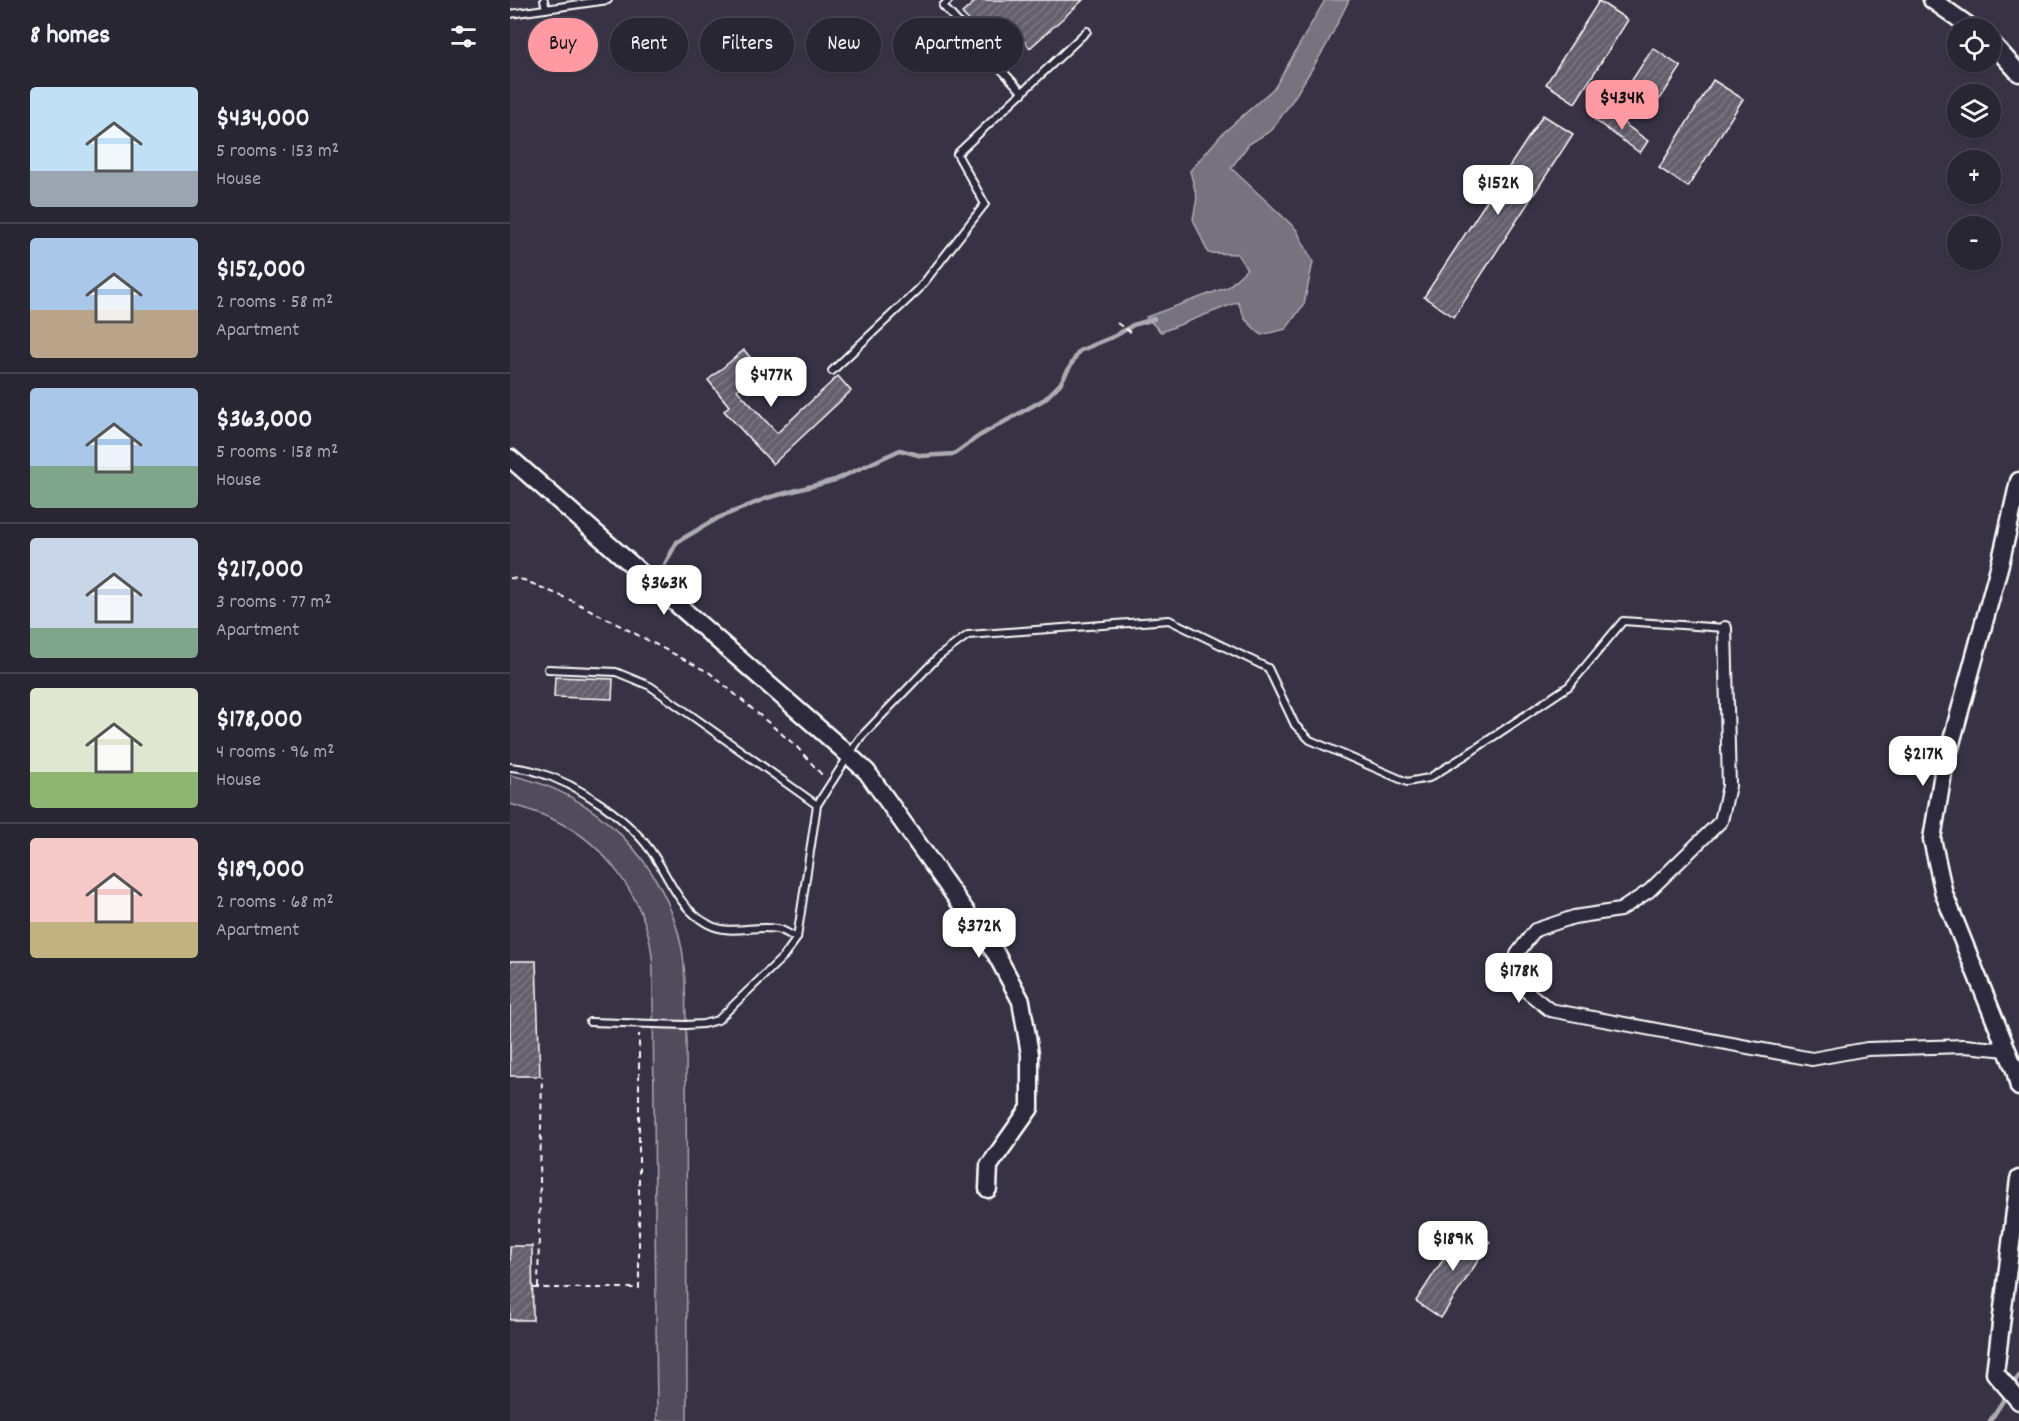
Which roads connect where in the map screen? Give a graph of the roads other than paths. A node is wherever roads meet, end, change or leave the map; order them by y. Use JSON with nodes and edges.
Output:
{"nodes":[{"id":1,"x":544,"y":0,"type":"edge"},
{"id":2,"x":608,"y":0,"type":"edge"},
{"id":3,"x":949,"y":0,"type":"edge"},
{"id":4,"x":1932,"y":0,"type":"edge"},
{"id":5,"x":546,"y":9,"type":"junction"},
{"id":6,"x":510,"y":14,"type":"edge"},
{"id":7,"x":1958,"y":18,"type":"edge"},
{"id":8,"x":1087,"y":31,"type":"dead end"},
{"id":9,"x":2001,"y":53,"type":"edge"},
{"id":10,"x":2019,"y":73,"type":"edge"},
{"id":11,"x":1023,"y":93,"type":"junction"},
{"id":12,"x":832,"y":371,"type":"dead end"},
{"id":13,"x":510,"y":458,"type":"edge"},
{"id":14,"x":2019,"y":481,"type":"edge"},
{"id":15,"x":1725,"y":628,"type":"joint"},
{"id":16,"x":548,"y":669,"type":"dead end"},
{"id":17,"x":849,"y":755,"type":"junction"},
{"id":18,"x":510,"y":767,"type":"edge"},
{"id":19,"x":817,"y":805,"type":"junction"},
{"id":20,"x":797,"y":938,"type":"junction"},
{"id":21,"x":590,"y":1022,"type":"dead end"},
{"id":22,"x":2007,"y":1050,"type":"junction"},
{"id":23,"x":2019,"y":1087,"type":"edge"},
{"id":24,"x":2019,"y":1179,"type":"edge"},
{"id":25,"x":988,"y":1189,"type":"dead end"},
{"id":26,"x":2019,"y":1401,"type":"edge"}],
"edges":[{"from":1,"to":5,"type":"lane"},
{"from":2,"to":5,"type":"lane"},
{"from":3,"to":11,"type":"lane"},
{"from":4,"to":7,"type":"street"},
{"from":5,"to":6,"type":"lane"},
{"from":8,"to":11,"type":"lane"},
{"from":9,"to":10,"type":"street"},
{"from":11,"to":12,"type":"lane"},
{"from":13,"to":17,"type":"street"},
{"from":14,"to":22,"type":"street"},
{"from":15,"to":17,"type":"lane"},
{"from":15,"to":22,"type":"street"},
{"from":16,"to":19,"type":"lane"},
{"from":17,"to":19,"type":"lane"},
{"from":17,"to":25,"type":"street"},
{"from":18,"to":20,"type":"lane"},
{"from":19,"to":20,"type":"lane"},
{"from":20,"to":21,"type":"lane"},
{"from":22,"to":23,"type":"street"},
{"from":24,"to":26,"type":"street"}]}
